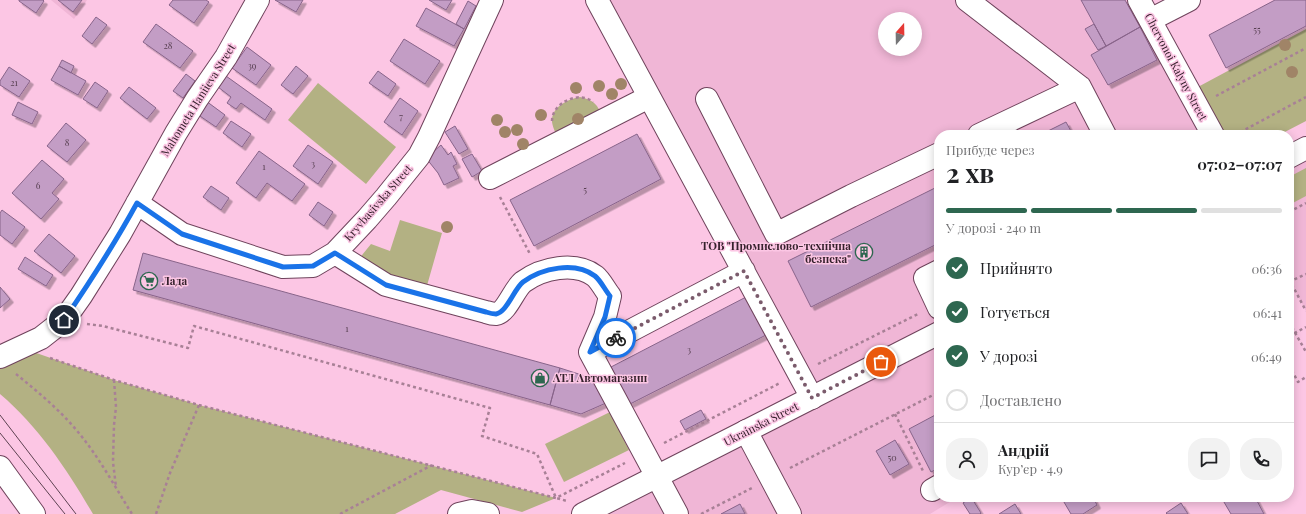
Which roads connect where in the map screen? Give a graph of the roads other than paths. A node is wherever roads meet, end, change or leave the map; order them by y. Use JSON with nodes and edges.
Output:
{"nodes":[{"id":1,"x":258,"y":0,"type":"edge"},
{"id":2,"x":492,"y":0,"type":"edge"},
{"id":3,"x":597,"y":0,"type":"edge"},
{"id":4,"x":967,"y":0,"type":"edge"},
{"id":5,"x":1139,"y":0,"type":"edge"},
{"id":6,"x":1189,"y":0,"type":"edge"},
{"id":7,"x":1150,"y":20,"type":"junction"},
{"id":8,"x":1080,"y":87,"type":"junction"},
{"id":9,"x":649,"y":97,"type":"junction"},
{"id":10,"x":707,"y":99,"type":"dead end"},
{"id":11,"x":990,"y":130,"type":"edge"},
{"id":12,"x":1102,"y":130,"type":"edge"},
{"id":13,"x":1209,"y":130,"type":"edge"},
{"id":14,"x":1306,"y":148,"type":"edge"},
{"id":15,"x":1294,"y":154,"type":"edge"},
{"id":16,"x":934,"y":156,"type":"edge"},
{"id":17,"x":490,"y":178,"type":"road end"},
{"id":18,"x":137,"y":203,"type":"junction"},
{"id":19,"x":335,"y":253,"type":"junction"},
{"id":20,"x":744,"y":271,"type":"junction"},
{"id":21,"x":934,"y":274,"type":"edge"},
{"id":22,"x":934,"y":297,"type":"edge"},
{"id":23,"x":934,"y":336,"type":"edge"},
{"id":24,"x":590,"y":352,"type":"junction"},
{"id":25,"x":5,"y":363,"type":"edge"},
{"id":26,"x":812,"y":398,"type":"junction"},
{"id":27,"x":746,"y":431,"type":"junction"},
{"id":28,"x":0,"y":467,"type":"edge"},
{"id":29,"x":657,"y":477,"type":"junction"},
{"id":30,"x":589,"y":511,"type":"edge"},
{"id":31,"x":34,"y":514,"type":"edge"},
{"id":32,"x":459,"y":514,"type":"edge"},
{"id":33,"x":488,"y":514,"type":"edge"},
{"id":34,"x":677,"y":514,"type":"edge"},
{"id":35,"x":790,"y":514,"type":"edge"}],
"edges":[{"from":1,"to":18,"type":"street","name":"Mahometa Haniieva Street"},
{"from":2,"to":19,"type":"street","name":"Kryvbasivska Street"},
{"from":3,"to":9,"type":"street"},
{"from":4,"to":8,"type":"street"},
{"from":5,"to":7,"type":"street","name":"Chervonoi Kalyny Street"},
{"from":6,"to":7,"type":"street"},
{"from":7,"to":13,"type":"street","name":"Chervonoi Kalyny Street"},
{"from":8,"to":11,"type":"street"},
{"from":8,"to":12,"type":"street"},
{"from":9,"to":17,"type":"street"},
{"from":9,"to":20,"type":"street"},
{"from":10,"to":16,"type":"street"},
{"from":14,"to":15,"type":"street"},
{"from":18,"to":19,"type":"street","name":"Kryvbasivska Street"},
{"from":18,"to":25,"type":"street","name":"Mahometa Haniieva Street"},
{"from":19,"to":24,"type":"street"},
{"from":20,"to":24,"type":"street"},
{"from":20,"to":26,"type":"street"},
{"from":21,"to":22,"type":"street"},
{"from":23,"to":26,"type":"street","name":"Ukrainska Street"},
{"from":24,"to":29,"type":"street"},
{"from":26,"to":27,"type":"street","name":"Ukrainska Street"},
{"from":27,"to":29,"type":"street","name":"Ukrainska Street"},
{"from":27,"to":35,"type":"street"},
{"from":28,"to":31,"type":"street"},
{"from":29,"to":30,"type":"street","name":"Ukrainska Street"},
{"from":29,"to":34,"type":"street"},
{"from":32,"to":33,"type":"street"}]}
